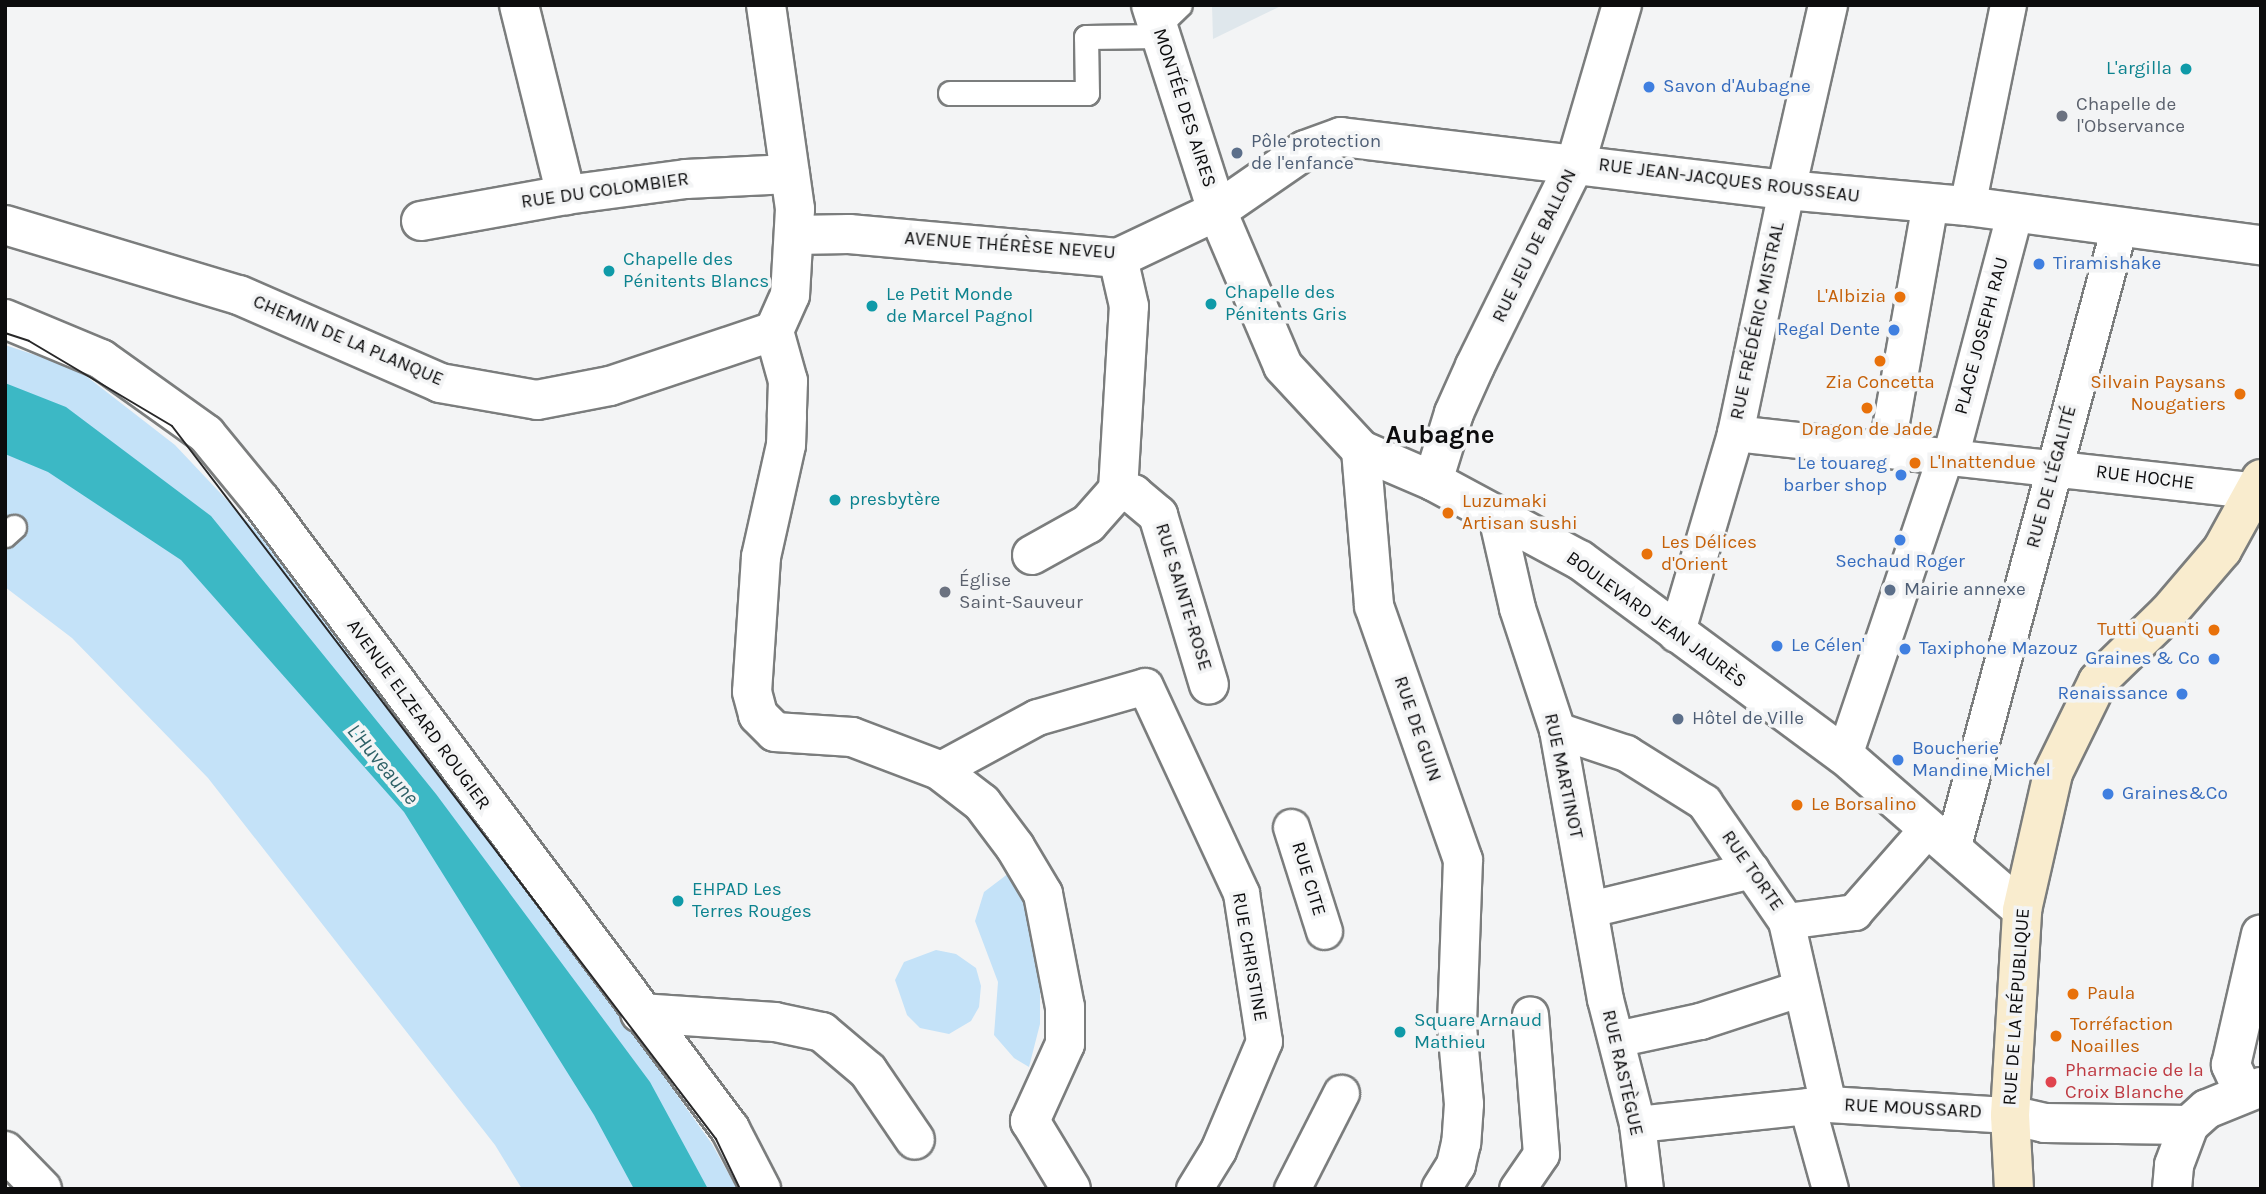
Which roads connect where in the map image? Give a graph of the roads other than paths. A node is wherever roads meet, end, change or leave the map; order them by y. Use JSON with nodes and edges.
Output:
{"nodes":[{"id":1,"x":519,"y":5,"type":"edge"},
{"id":2,"x":766,"y":5,"type":"edge"},
{"id":3,"x":1622,"y":5,"type":"edge"},
{"id":4,"x":1828,"y":5,"type":"edge"},
{"id":5,"x":2008,"y":5,"type":"edge"},
{"id":6,"x":1162,"y":18,"type":"edge"},
{"id":7,"x":950,"y":93,"type":"dead end"},
{"id":8,"x":1576,"y":162,"type":"junction"},
{"id":9,"x":790,"y":174,"type":"junction"},
{"id":10,"x":1786,"y":190,"type":"junction"},
{"id":11,"x":566,"y":195,"type":"junction"},
{"id":12,"x":1948,"y":205,"type":"junction"},
{"id":13,"x":1217,"y":211,"type":"junction"},
{"id":14,"x":2014,"y":214,"type":"junction"},
{"id":15,"x":421,"y":221,"type":"dead end"},
{"id":16,"x":5,"y":225,"type":"edge"},
{"id":17,"x":2119,"y":227,"type":"junction"},
{"id":18,"x":794,"y":235,"type":"junction"},
{"id":19,"x":2261,"y":246,"type":"edge"},
{"id":20,"x":1118,"y":258,"type":"junction"},
{"id":21,"x":5,"y":318,"type":"edge"},
{"id":22,"x":774,"y":331,"type":"junction"},
{"id":23,"x":1735,"y":433,"type":"junction"},
{"id":24,"x":1361,"y":450,"type":"junction"},
{"id":25,"x":1886,"y":450,"type":"junction"},
{"id":26,"x":1947,"y":456,"type":"junction"},
{"id":27,"x":2055,"y":468,"type":"junction"},
{"id":28,"x":1433,"y":481,"type":"junction"},
{"id":29,"x":2258,"y":485,"type":"edge"},
{"id":30,"x":1118,"y":490,"type":"junction"},
{"id":31,"x":1496,"y":516,"type":"junction"},
{"id":32,"x":1032,"y":555,"type":"dead end"},
{"id":33,"x":1676,"y":634,"type":"junction"},
{"id":34,"x":1209,"y":685,"type":"dead end"},
{"id":35,"x":1557,"y":730,"type":"junction"},
{"id":36,"x":1844,"y":755,"type":"junction"},
{"id":37,"x":939,"y":771,"type":"junction"},
{"id":38,"x":1291,"y":827,"type":"dead end"},
{"id":39,"x":1939,"y":839,"type":"junction"},
{"id":40,"x":1751,"y":870,"type":"junction"},
{"id":41,"x":1590,"y":909,"type":"junction"},
{"id":42,"x":2022,"y":910,"type":"junction"},
{"id":43,"x":1786,"y":921,"type":"junction"},
{"id":44,"x":1324,"y":932,"type":"dead end"},
{"id":45,"x":2261,"y":933,"type":"edge"},
{"id":46,"x":1801,"y":988,"type":"junction"},
{"id":47,"x":1605,"y":999,"type":"joint"},
{"id":48,"x":640,"y":1013,"type":"junction"},
{"id":49,"x":1530,"y":1014,"type":"dead end"},
{"id":50,"x":1616,"y":1040,"type":"junction"},
{"id":51,"x":2252,"y":1089,"type":"edge"},
{"id":52,"x":1341,"y":1093,"type":"dead end"},
{"id":53,"x":1818,"y":1105,"type":"junction"},
{"id":54,"x":2010,"y":1115,"type":"junction"},
{"id":55,"x":1637,"y":1124,"type":"junction"},
{"id":56,"x":2189,"y":1125,"type":"junction"},
{"id":57,"x":915,"y":1140,"type":"dead end"},
{"id":58,"x":5,"y":1152,"type":"edge"},
{"id":59,"x":2173,"y":1177,"type":"edge"},
{"id":60,"x":1641,"y":1187,"type":"edge"},
{"id":61,"x":42,"y":1189,"type":"edge"},
{"id":62,"x":761,"y":1189,"type":"edge"},
{"id":63,"x":1071,"y":1189,"type":"edge"},
{"id":64,"x":1194,"y":1189,"type":"edge"},
{"id":65,"x":1292,"y":1189,"type":"edge"},
{"id":66,"x":1441,"y":1189,"type":"edge"},
{"id":67,"x":1517,"y":1189,"type":"edge"},
{"id":68,"x":1830,"y":1189,"type":"edge"},
{"id":69,"x":2014,"y":1189,"type":"edge"}],
"edges":[{"from":1,"to":11,"type":"street"},
{"from":2,"to":9,"type":"street"},
{"from":3,"to":8,"type":"street","name":"RUE JEU DE BALLON"},
{"from":4,"to":10,"type":"street","name":"RUE FRÉDÉRIC MISTRAL"},
{"from":5,"to":12,"type":"street"},
{"from":6,"to":7,"type":"lane"},
{"from":6,"to":13,"type":"street","name":"MONTÉE DES AIRES"},
{"from":8,"to":10,"type":"street","name":"RUE JEAN-JACQUES ROUSSEAU"},
{"from":8,"to":13,"type":"street","name":"RUE JEAN-JACQUES ROUSSEAU"},
{"from":8,"to":28,"type":"street","name":"RUE JEU DE BALLON"},
{"from":9,"to":11,"type":"street","name":"RUE DU COLOMBIER"},
{"from":9,"to":18,"type":"street"},
{"from":10,"to":12,"type":"street","name":"RUE JEAN-JACQUES ROUSSEAU"},
{"from":10,"to":23,"type":"street","name":"RUE FRÉDÉRIC MISTRAL"},
{"from":11,"to":15,"type":"street","name":"RUE DU COLOMBIER"},
{"from":12,"to":14,"type":"street","name":"RUE JEAN-JACQUES ROUSSEAU"},
{"from":12,"to":25,"type":"street"},
{"from":13,"to":20,"type":"street","name":"AVENUE THÉRÈSE NEVEU"},
{"from":13,"to":24,"type":"street","name":"MONTÉE DES AIRES"},
{"from":14,"to":17,"type":"street","name":"RUE JEAN-JACQUES ROUSSEAU"},
{"from":14,"to":26,"type":"street","name":"PLACE JOSEPH RAU"},
{"from":16,"to":22,"type":"street","name":"CHEMIN DE LA PLANQUE"},
{"from":17,"to":19,"type":"street","name":"RUE JEAN-JACQUES ROUSSEAU"},
{"from":17,"to":27,"type":"street","name":"RUE DE L'ÉGALITÉ"},
{"from":18,"to":20,"type":"street","name":"AVENUE THÉRÈSE NEVEU"},
{"from":18,"to":22,"type":"street"},
{"from":20,"to":30,"type":"street"},
{"from":21,"to":48,"type":"street","name":"AVENUE ELZEARD ROUGIER"},
{"from":22,"to":37,"type":"street"},
{"from":23,"to":25,"type":"street","name":"RUE HOCHE"},
{"from":23,"to":33,"type":"street","name":"RUE FRÉDÉRIC MISTRAL"},
{"from":24,"to":28,"type":"street","name":"BOULEVARD JEAN JAURÈS"},
{"from":24,"to":66,"type":"street","name":"RUE DE GUIN"},
{"from":25,"to":26,"type":"street","name":"RUE HOCHE"},
{"from":26,"to":27,"type":"street","name":"RUE HOCHE"},
{"from":26,"to":36,"type":"street","name":"PLACE JOSEPH RAU"},
{"from":27,"to":29,"type":"street","name":"RUE HOCHE"},
{"from":27,"to":39,"type":"street","name":"RUE DE L'ÉGALITÉ"},
{"from":28,"to":31,"type":"street","name":"BOULEVARD JEAN JAURÈS"},
{"from":29,"to":42,"type":"main road","name":"RUE DE LA RÉPUBLIQUE"},
{"from":30,"to":32,"type":"street"},
{"from":30,"to":34,"type":"street","name":"RUE SAINTE-ROSE"},
{"from":31,"to":33,"type":"street","name":"BOULEVARD JEAN JAURÈS"},
{"from":31,"to":35,"type":"street","name":"RUE MARTINOT"},
{"from":33,"to":36,"type":"street","name":"BOULEVARD JEAN JAURÈS"},
{"from":35,"to":40,"type":"street","name":"RUE TORTE"},
{"from":35,"to":41,"type":"street","name":"RUE MARTINOT"},
{"from":36,"to":39,"type":"street","name":"BOULEVARD JEAN JAURÈS"},
{"from":37,"to":63,"type":"street"},
{"from":37,"to":64,"type":"street","name":"RUE CHRISTINE"},
{"from":38,"to":44,"type":"street","name":"RUE CITE"},
{"from":39,"to":42,"type":"street","name":"BOULEVARD JEAN JAURÈS"},
{"from":39,"to":43,"type":"street"},
{"from":40,"to":41,"type":"street"},
{"from":40,"to":43,"type":"street","name":"RUE TORTE"},
{"from":41,"to":47,"type":"street","name":"RUE MARTINOT"},
{"from":42,"to":54,"type":"main road","name":"RUE DE LA RÉPUBLIQUE"},
{"from":43,"to":46,"type":"street","name":"RUE TORTE"},
{"from":45,"to":51,"type":"street"},
{"from":46,"to":50,"type":"street"},
{"from":46,"to":53,"type":"street","name":"RUE TORTE"},
{"from":47,"to":50,"type":"street","name":"RUE RASTÈGUE"},
{"from":48,"to":57,"type":"street"},
{"from":48,"to":62,"type":"street","name":"AVENUE ELZEARD ROUGIER"},
{"from":49,"to":67,"type":"street"},
{"from":50,"to":55,"type":"street","name":"RUE RASTÈGUE"},
{"from":51,"to":56,"type":"street"},
{"from":52,"to":65,"type":"street"},
{"from":53,"to":54,"type":"street","name":"RUE MOUSSARD"},
{"from":53,"to":55,"type":"street","name":"RUE MOUSSARD"},
{"from":53,"to":68,"type":"street","name":"RUE TORTE"},
{"from":54,"to":56,"type":"street","name":"RUE MOUSSARD"},
{"from":54,"to":69,"type":"main road","name":"RUE DE LA RÉPUBLIQUE"},
{"from":55,"to":60,"type":"street","name":"RUE RASTÈGUE"},
{"from":56,"to":59,"type":"street"},
{"from":58,"to":61,"type":"street"}]}
